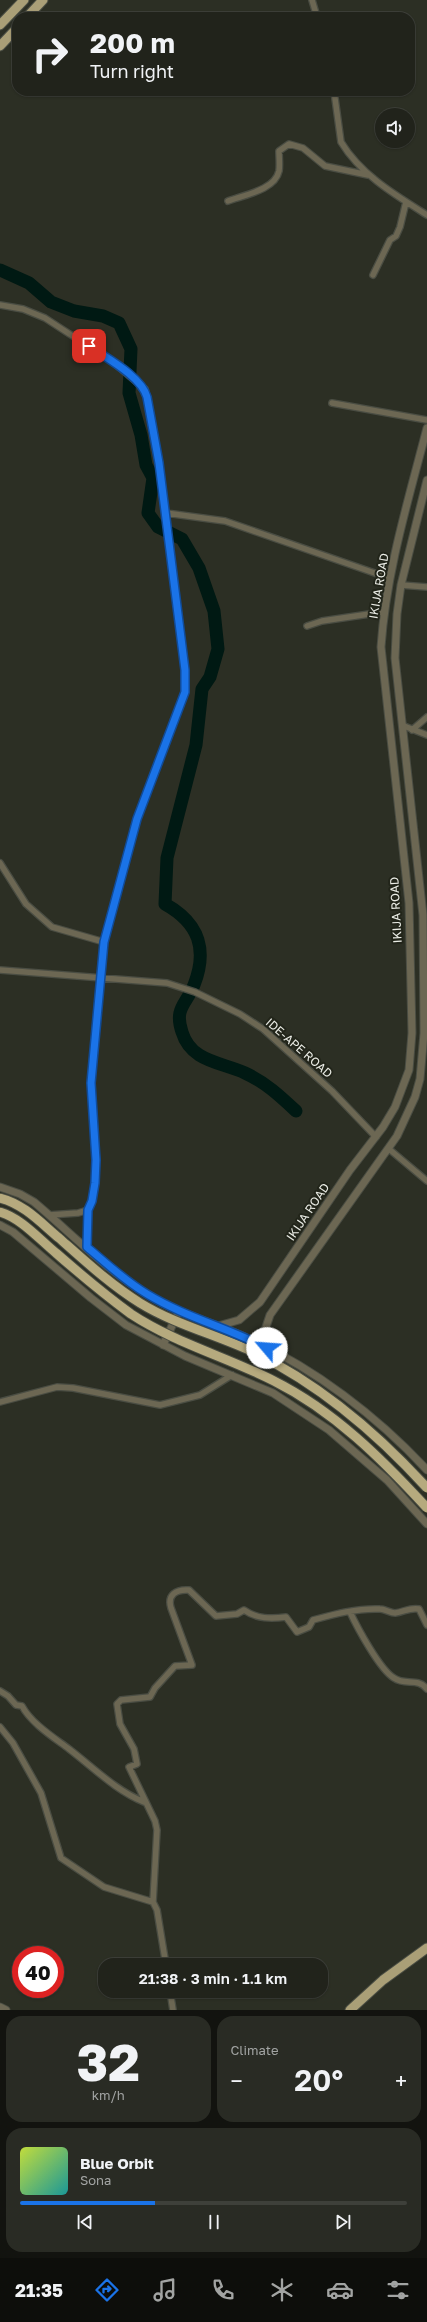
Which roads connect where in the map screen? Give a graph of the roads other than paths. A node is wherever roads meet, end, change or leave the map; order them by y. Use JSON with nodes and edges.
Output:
{"nodes":[{"id":1,"x":24,"y":0,"type":"edge"},
{"id":2,"x":44,"y":0,"type":"edge"},
{"id":3,"x":312,"y":0,"type":"edge"},
{"id":4,"x":12,"y":12,"type":"edge"},
{"id":5,"x":12,"y":12,"type":"edge"},
{"id":6,"x":32,"y":12,"type":"edge"},
{"id":7,"x":316,"y":12,"type":"edge"},
{"id":8,"x":0,"y":25,"type":"edge"},
{"id":9,"x":12,"y":33,"type":"edge"},
{"id":10,"x":0,"y":46,"type":"edge"},
{"id":11,"x":335,"y":96,"type":"edge"},
{"id":12,"x":368,"y":175,"type":"junction"},
{"id":13,"x":228,"y":200,"type":"dead end"},
{"id":14,"x":406,"y":202,"type":"junction"},
{"id":15,"x":427,"y":215,"type":"edge"},
{"id":16,"x":373,"y":275,"type":"dead end"},
{"id":17,"x":0,"y":305,"type":"edge"},
{"id":18,"x":332,"y":403,"type":"dead end"},
{"id":19,"x":427,"y":420,"type":"edge"},
{"id":20,"x":427,"y":428,"type":"edge"},
{"id":21,"x":427,"y":480,"type":"edge"},
{"id":22,"x":166,"y":513,"type":"junction"},
{"id":23,"x":389,"y":578,"type":"junction"},
{"id":24,"x":401,"y":585,"type":"junction"},
{"id":25,"x":427,"y":587,"type":"edge"},
{"id":26,"x":383,"y":612,"type":"junction"},
{"id":27,"x":306,"y":626,"type":"dead end"},
{"id":28,"x":427,"y":717,"type":"edge"},
{"id":29,"x":404,"y":726,"type":"junction"},
{"id":30,"x":412,"y":730,"type":"junction"},
{"id":31,"x":427,"y":735,"type":"edge"},
{"id":32,"x":0,"y":863,"type":"edge"},
{"id":33,"x":104,"y":942,"type":"junction"},
{"id":34,"x":0,"y":970,"type":"edge"},
{"id":35,"x":101,"y":979,"type":"junction"},
{"id":36,"x":376,"y":1137,"type":"junction"},
{"id":37,"x":389,"y":1149,"type":"junction"},
{"id":38,"x":427,"y":1181,"type":"edge"},
{"id":39,"x":0,"y":1187,"type":"edge"},
{"id":40,"x":0,"y":1198,"type":"edge"},
{"id":41,"x":88,"y":1210,"type":"junction"},
{"id":42,"x":0,"y":1212,"type":"edge"},
{"id":43,"x":49,"y":1215,"type":"junction"},
{"id":44,"x":0,"y":1225,"type":"edge"},
{"id":45,"x":87,"y":1247,"type":"junction"},
{"id":46,"x":179,"y":1311,"type":"junction"},
{"id":47,"x":218,"y":1326,"type":"junction"},
{"id":48,"x":163,"y":1345,"type":"junction"},
{"id":49,"x":267,"y":1348,"type":"junction"},
{"id":50,"x":232,"y":1375,"type":"junction"},
{"id":51,"x":0,"y":1402,"type":"edge"},
{"id":52,"x":418,"y":1461,"type":"junction"},
{"id":53,"x":427,"y":1462,"type":"edge"},
{"id":54,"x":427,"y":1470,"type":"edge"},
{"id":55,"x":427,"y":1488,"type":"edge"},
{"id":56,"x":427,"y":1508,"type":"edge"},
{"id":57,"x":427,"y":1524,"type":"edge"},
{"id":58,"x":350,"y":1612,"type":"junction"},
{"id":59,"x":427,"y":1625,"type":"edge"},
{"id":60,"x":427,"y":1689,"type":"edge"},
{"id":61,"x":0,"y":1691,"type":"edge"},
{"id":62,"x":0,"y":1727,"type":"edge"},
{"id":63,"x":144,"y":1802,"type":"junction"},
{"id":64,"x":153,"y":1902,"type":"junction"},
{"id":65,"x":427,"y":1948,"type":"edge"},
{"id":66,"x":427,"y":1955,"type":"edge"},
{"id":67,"x":165,"y":1958,"type":"edge"},
{"id":68,"x":171,"y":1998,"type":"edge"},
{"id":69,"x":0,"y":2007,"type":"edge"},
{"id":70,"x":6,"y":2010,"type":"edge"},
{"id":71,"x":173,"y":2010,"type":"edge"},
{"id":72,"x":350,"y":2010,"type":"edge"},
{"id":73,"x":358,"y":2010,"type":"edge"}],
"edges":[{"from":1,"to":4,"type":"main road"},
{"from":2,"to":6,"type":"main road"},
{"from":3,"to":7,"type":"street"},
{"from":5,"to":8,"type":"main road"},
{"from":9,"to":10,"type":"main road"},
{"from":11,"to":12,"type":"street"},
{"from":12,"to":13,"type":"street"},
{"from":12,"to":14,"type":"street"},
{"from":14,"to":15,"type":"street"},
{"from":14,"to":16,"type":"street"},
{"from":17,"to":22,"type":"street"},
{"from":18,"to":19,"type":"street"},
{"from":20,"to":23,"type":"street","name":"IKIJA ROAD"},
{"from":21,"to":24,"type":"street","name":"IKIJA ROAD"},
{"from":22,"to":23,"type":"street"},
{"from":22,"to":33,"type":"street"},
{"from":23,"to":26,"type":"street","name":"IKIJA ROAD"},
{"from":24,"to":25,"type":"street"},
{"from":24,"to":29,"type":"street","name":"IKIJA ROAD"},
{"from":26,"to":27,"type":"street"},
{"from":26,"to":36,"type":"street","name":"IKIJA ROAD"},
{"from":28,"to":30,"type":"street"},
{"from":29,"to":30,"type":"street"},
{"from":29,"to":37,"type":"street","name":"IKIJA ROAD"},
{"from":30,"to":31,"type":"street"},
{"from":32,"to":33,"type":"street"},
{"from":33,"to":35,"type":"street"},
{"from":34,"to":35,"type":"street","name":"IDE-APE ROAD"},
{"from":35,"to":36,"type":"street","name":"IDE-APE ROAD"},
{"from":35,"to":41,"type":"street"},
{"from":36,"to":47,"type":"street","name":"IKIJA ROAD"},
{"from":37,"to":38,"type":"street"},
{"from":37,"to":49,"type":"street","name":"IKIJA ROAD"},
{"from":39,"to":43,"type":"street"},
{"from":40,"to":55,"type":"highway","bridge":true},
{"from":41,"to":43,"type":"street"},
{"from":41,"to":45,"type":"street"},
{"from":42,"to":56,"type":"highway","bridge":true},
{"from":43,"to":45,"type":"street"},
{"from":44,"to":48,"type":"street"},
{"from":45,"to":46,"type":"street"},
{"from":46,"to":47,"type":"street"},
{"from":46,"to":48,"type":"street"},
{"from":47,"to":49,"type":"street"},
{"from":48,"to":50,"type":"street"},
{"from":49,"to":52,"type":"street"},
{"from":50,"to":51,"type":"street"},
{"from":50,"to":57,"type":"street"},
{"from":52,"to":53,"type":"street"},
{"from":52,"to":54,"type":"street"},
{"from":58,"to":59,"type":"street"},
{"from":58,"to":60,"type":"street"},
{"from":58,"to":63,"type":"street"},
{"from":61,"to":63,"type":"street"},
{"from":62,"to":64,"type":"street"},
{"from":63,"to":64,"type":"street"},
{"from":64,"to":67,"type":"street"},
{"from":65,"to":72,"type":"main road"},
{"from":66,"to":73,"type":"main road"},
{"from":68,"to":71,"type":"street"},
{"from":69,"to":70,"type":"street"}]}
